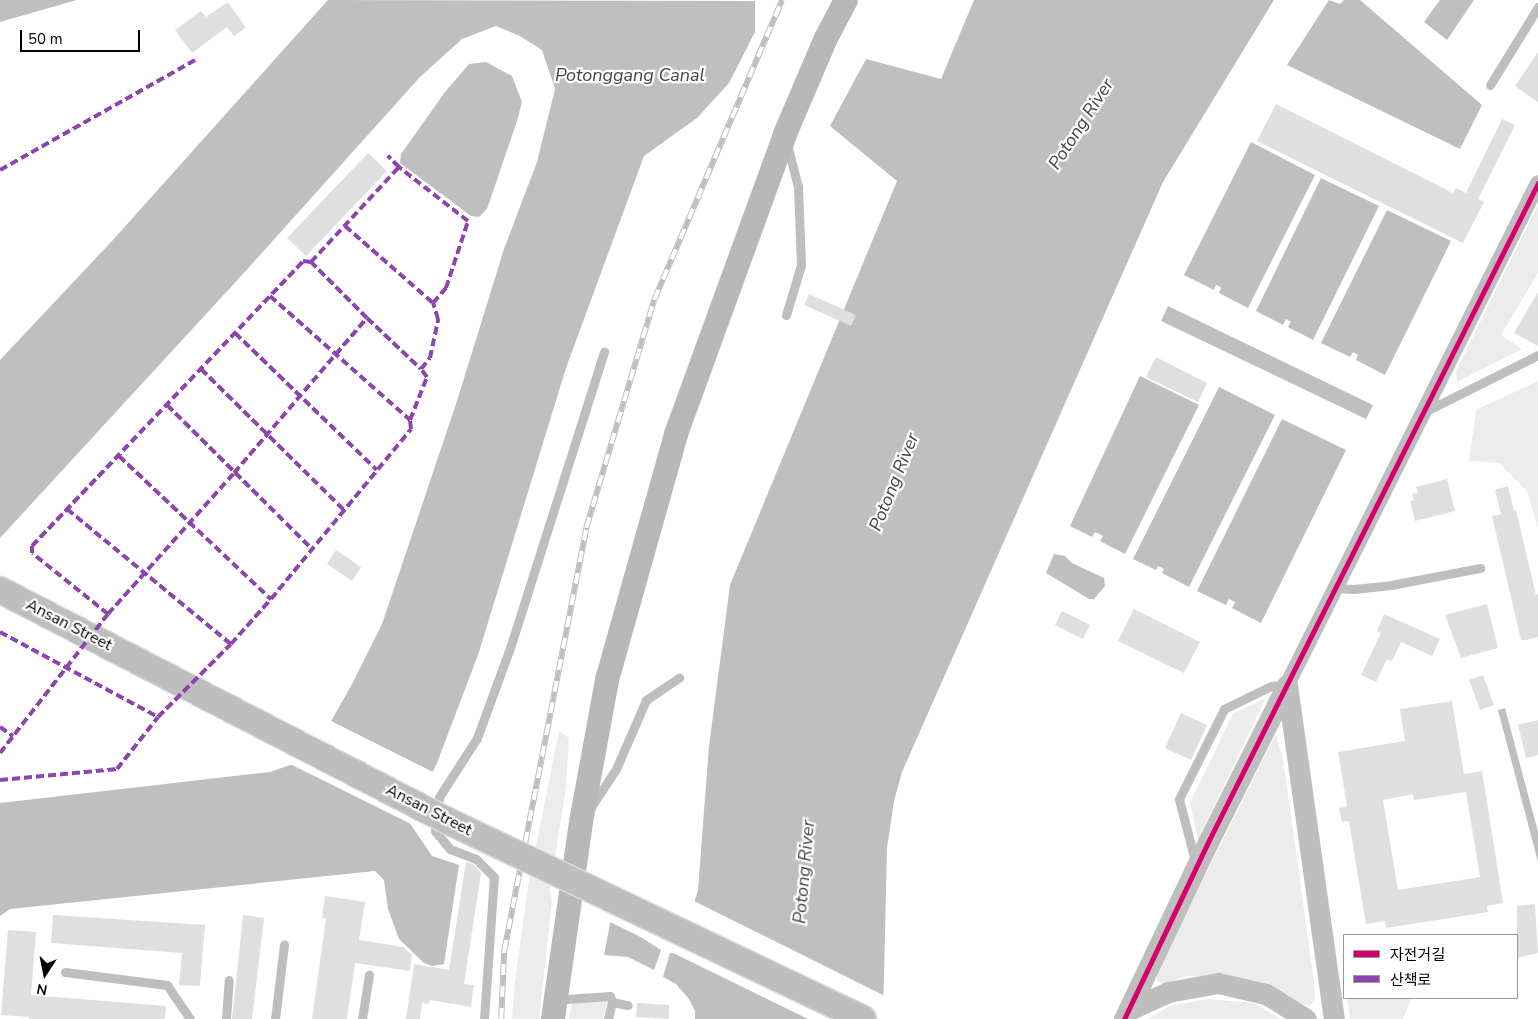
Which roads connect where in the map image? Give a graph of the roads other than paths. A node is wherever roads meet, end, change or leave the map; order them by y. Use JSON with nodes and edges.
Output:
{"nodes":[{"id":1,"x":846,"y":0,"type":"edge"},
{"id":2,"x":1538,"y":7,"type":"edge"},
{"id":3,"x":1490,"y":85,"type":"dead end"},
{"id":4,"x":785,"y":134,"type":"junction"},
{"id":5,"x":1538,"y":183,"type":"edge"},
{"id":6,"x":786,"y":315,"type":"dead end"},
{"id":7,"x":604,"y":351,"type":"dead end"},
{"id":8,"x":1538,"y":355,"type":"edge"},
{"id":9,"x":1424,"y":412,"type":"junction"},
{"id":10,"x":1480,"y":568,"type":"dead end"},
{"id":11,"x":1335,"y":588,"type":"junction"},
{"id":12,"x":0,"y":590,"type":"edge"},
{"id":13,"x":679,"y":678,"type":"dead end"},
{"id":14,"x":1287,"y":685,"type":"junction"},
{"id":15,"x":581,"y":822,"type":"junction"},
{"id":16,"x":1197,"y":866,"type":"junction"},
{"id":17,"x":284,"y":945,"type":"dead end"},
{"id":18,"x":65,"y":972,"type":"dead end"},
{"id":19,"x":369,"y":975,"type":"dead end"},
{"id":20,"x":229,"y":980,"type":"dead end"},
{"id":21,"x":555,"y":995,"type":"junction"},
{"id":22,"x":612,"y":1002,"type":"junction"},
{"id":23,"x":628,"y":1005,"type":"dead end"},
{"id":24,"x":1127,"y":1014,"type":"edge"},
{"id":25,"x":190,"y":1019,"type":"edge"},
{"id":26,"x":226,"y":1019,"type":"edge"},
{"id":27,"x":275,"y":1019,"type":"edge"},
{"id":28,"x":362,"y":1019,"type":"edge"},
{"id":29,"x":484,"y":1019,"type":"edge"},
{"id":30,"x":553,"y":1019,"type":"edge"},
{"id":31,"x":608,"y":1019,"type":"edge"},
{"id":32,"x":863,"y":1019,"type":"edge"},
{"id":33,"x":1306,"y":1019,"type":"edge"},
{"id":34,"x":1334,"y":1019,"type":"edge"}],
"edges":[{"from":1,"to":4,"type":"main road"},
{"from":2,"to":3,"type":"lane"},
{"from":4,"to":6,"type":"lane"},
{"from":4,"to":15,"type":"main road"},
{"from":5,"to":9,"type":"street"},
{"from":7,"to":29,"type":"lane"},
{"from":8,"to":9,"type":"lane"},
{"from":9,"to":11,"type":"street"},
{"from":10,"to":11,"type":"lane"},
{"from":11,"to":14,"type":"street"},
{"from":12,"to":32,"type":"main road","name":"Ansan Street","bridge":true},
{"from":13,"to":15,"type":"lane"},
{"from":14,"to":16,"type":"street"},
{"from":14,"to":16,"type":"lane"},
{"from":14,"to":34,"type":"street"},
{"from":15,"to":21,"type":"main road"},
{"from":16,"to":24,"type":"street"},
{"from":17,"to":27,"type":"lane"},
{"from":18,"to":25,"type":"lane"},
{"from":19,"to":28,"type":"lane"},
{"from":20,"to":26,"type":"lane"},
{"from":21,"to":22,"type":"lane"},
{"from":21,"to":30,"type":"main road"},
{"from":22,"to":23,"type":"lane"},
{"from":22,"to":31,"type":"lane"},
{"from":24,"to":33,"type":"street"}]}
